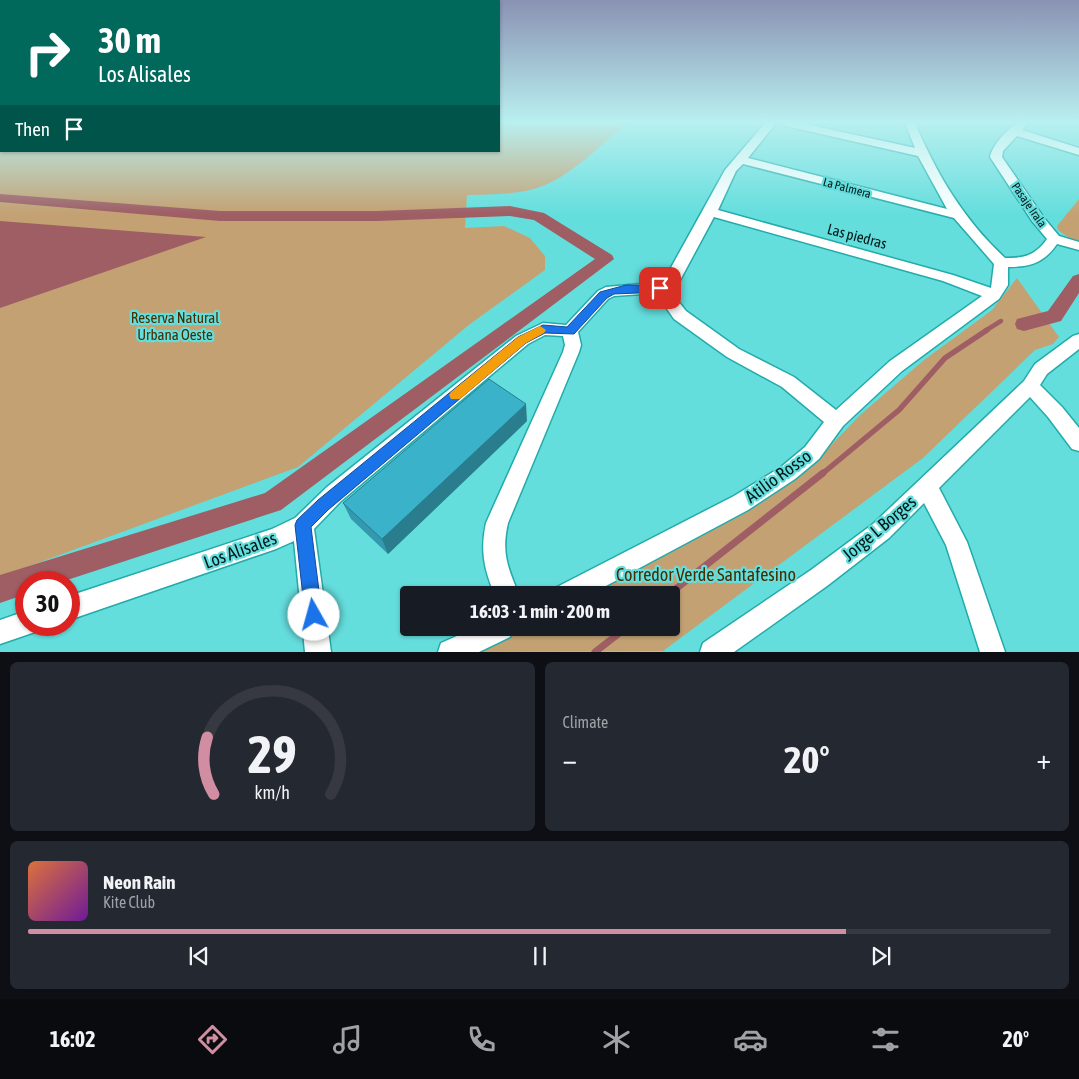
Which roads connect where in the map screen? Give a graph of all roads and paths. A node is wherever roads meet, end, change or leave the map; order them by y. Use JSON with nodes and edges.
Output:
{"nodes":[{"id":1,"x":744,"y":153,"type":"edge"},
{"id":2,"x":921,"y":153,"type":"edge"},
{"id":3,"x":997,"y":153,"type":"edge"},
{"id":4,"x":739,"y":159,"type":"junction"},
{"id":5,"x":710,"y":212,"type":"junction"},
{"id":6,"x":956,"y":215,"type":"junction"},
{"id":7,"x":1054,"y":239,"type":"junction"},
{"id":8,"x":1079,"y":246,"type":"edge"},
{"id":9,"x":1001,"y":263,"type":"junction"},
{"id":10,"x":660,"y":288,"type":"junction"},
{"id":11,"x":994,"y":295,"type":"junction"},
{"id":12,"x":570,"y":331,"type":"junction"},
{"id":13,"x":1079,"y":340,"type":"edge"},
{"id":14,"x":1030,"y":386,"type":"junction"},
{"id":15,"x":836,"y":421,"type":"junction"},
{"id":16,"x":1079,"y":443,"type":"edge"},
{"id":17,"x":927,"y":487,"type":"junction"},
{"id":18,"x":303,"y":525,"type":"junction"},
{"id":19,"x":504,"y":586,"type":"edge"},
{"id":20,"x":582,"y":586,"type":"edge"},
{"id":21,"x":80,"y":604,"type":"edge"},
{"id":22,"x":15,"y":627,"type":"edge"},
{"id":23,"x":0,"y":632,"type":"edge"},
{"id":24,"x":484,"y":636,"type":"edge"},
{"id":25,"x":318,"y":652,"type":"edge"},
{"id":26,"x":450,"y":652,"type":"edge"},
{"id":27,"x":712,"y":652,"type":"edge"},
{"id":28,"x":993,"y":652,"type":"edge"}],
"edges":[{"from":1,"to":4,"type":"street"},
{"from":2,"to":6,"type":"street"},
{"from":3,"to":7,"type":"street","name":"Pasaje Irala"},
{"from":4,"to":5,"type":"street"},
{"from":4,"to":6,"type":"street","name":"La Palmera"},
{"from":5,"to":10,"type":"street"},
{"from":5,"to":11,"type":"street","name":"Las piedras"},
{"from":6,"to":9,"type":"street"},
{"from":7,"to":8,"type":"street"},
{"from":7,"to":9,"type":"street"},
{"from":9,"to":11,"type":"street"},
{"from":10,"to":12,"type":"street"},
{"from":10,"to":15,"type":"street"},
{"from":11,"to":15,"type":"street","name":"Atilio Rosso"},
{"from":12,"to":18,"type":"street","name":"Los Alisales"},
{"from":12,"to":19,"type":"street"},
{"from":13,"to":14,"type":"street","name":"Jorge L Borges"},
{"from":14,"to":16,"type":"street"},
{"from":14,"to":17,"type":"street","name":"Jorge L Borges"},
{"from":15,"to":20,"type":"street","name":"Atilio Rosso"},
{"from":17,"to":27,"type":"street","name":"Jorge L Borges"},
{"from":17,"to":28,"type":"street"},
{"from":18,"to":21,"type":"street","name":"Los Alisales"},
{"from":18,"to":25,"type":"street"},
{"from":22,"to":23,"type":"street"},
{"from":24,"to":26,"type":"street"}]}
